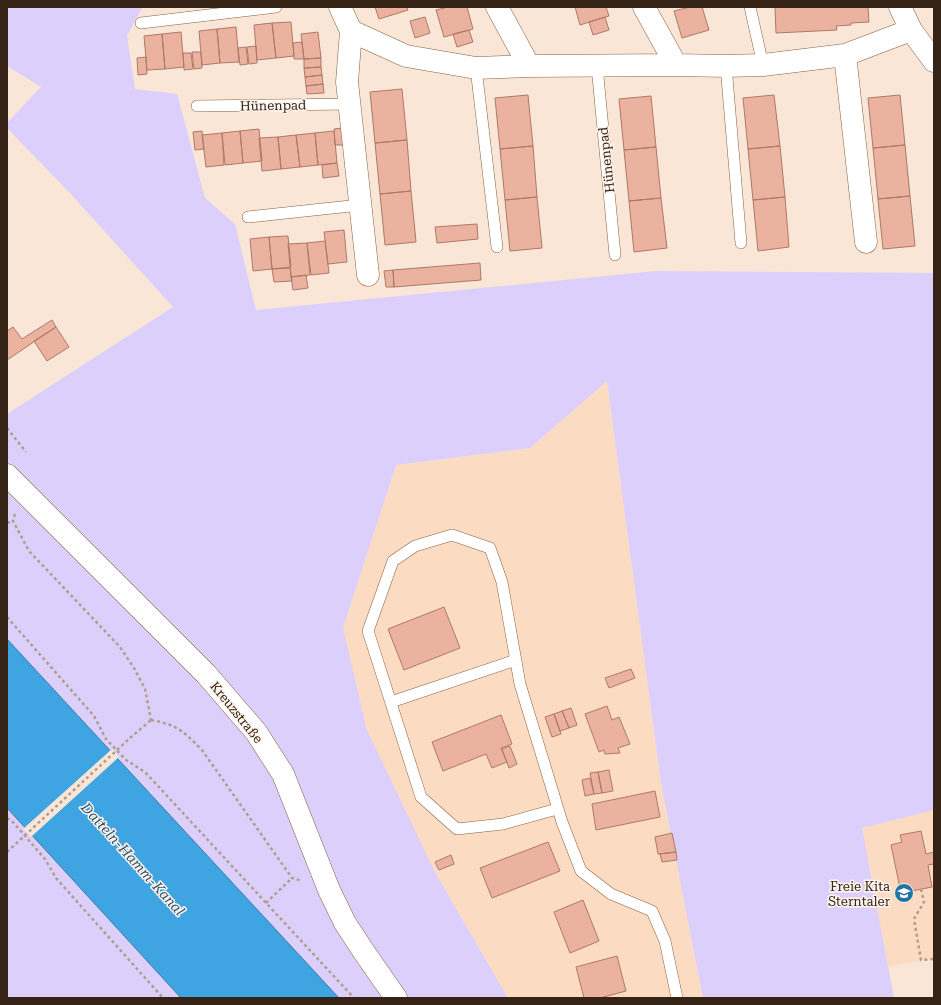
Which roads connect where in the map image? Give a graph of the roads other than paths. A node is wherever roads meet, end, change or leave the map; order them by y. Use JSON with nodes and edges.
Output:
{"nodes":[{"id":1,"x":276,"y":7,"type":"edge"},
{"id":2,"x":340,"y":7,"type":"edge"},
{"id":3,"x":496,"y":7,"type":"edge"},
{"id":4,"x":644,"y":7,"type":"edge"},
{"id":5,"x":750,"y":7,"type":"edge"},
{"id":6,"x":900,"y":7,"type":"edge"},
{"id":7,"x":141,"y":23,"type":"dead end"},
{"id":8,"x":911,"y":30,"type":"junction"},
{"id":9,"x":351,"y":31,"type":"junction"},
{"id":10,"x":845,"y":55,"type":"junction"},
{"id":11,"x":934,"y":61,"type":"edge"},
{"id":12,"x":676,"y":65,"type":"junction"},
{"id":13,"x":763,"y":65,"type":"junction"},
{"id":14,"x":529,"y":66,"type":"junction"},
{"id":15,"x":597,"y":66,"type":"junction"},
{"id":16,"x":726,"y":66,"type":"junction"},
{"id":17,"x":476,"y":68,"type":"junction"},
{"id":18,"x":350,"y":104,"type":"junction"},
{"id":19,"x":197,"y":106,"type":"dead end"},
{"id":20,"x":360,"y":205,"type":"junction"},
{"id":21,"x":248,"y":217,"type":"dead end"},
{"id":22,"x":866,"y":242,"type":"dead end"},
{"id":23,"x":742,"y":243,"type":"dead end"},
{"id":24,"x":497,"y":247,"type":"dead end"},
{"id":25,"x":616,"y":255,"type":"dead end"},
{"id":26,"x":368,"y":275,"type":"dead end"},
{"id":27,"x":7,"y":475,"type":"edge"},
{"id":28,"x":516,"y":660,"type":"junction"},
{"id":29,"x":391,"y":702,"type":"junction"},
{"id":30,"x":557,"y":809,"type":"junction"},
{"id":31,"x":396,"y":998,"type":"edge"},
{"id":32,"x":677,"y":998,"type":"edge"}],
"edges":[{"from":1,"to":7,"type":"lane"},
{"from":2,"to":9,"type":"street"},
{"from":3,"to":14,"type":"street"},
{"from":4,"to":12,"type":"street"},
{"from":5,"to":13,"type":"lane"},
{"from":6,"to":8,"type":"street"},
{"from":8,"to":10,"type":"street"},
{"from":8,"to":11,"type":"street"},
{"from":9,"to":17,"type":"street"},
{"from":9,"to":18,"type":"street"},
{"from":10,"to":13,"type":"street"},
{"from":10,"to":22,"type":"street"},
{"from":12,"to":15,"type":"street"},
{"from":12,"to":16,"type":"street"},
{"from":13,"to":16,"type":"street"},
{"from":14,"to":15,"type":"street"},
{"from":14,"to":17,"type":"street"},
{"from":15,"to":25,"type":"lane","name":"Hünenpad"},
{"from":16,"to":23,"type":"lane"},
{"from":17,"to":24,"type":"lane"},
{"from":18,"to":19,"type":"lane","name":"Hünenpad"},
{"from":18,"to":20,"type":"street"},
{"from":20,"to":21,"type":"lane"},
{"from":20,"to":26,"type":"street"},
{"from":27,"to":31,"type":"street","name":"Kreuzstraße"},
{"from":28,"to":29,"type":"lane"},
{"from":28,"to":29,"type":"lane"},
{"from":28,"to":30,"type":"lane"},
{"from":29,"to":30,"type":"lane"},
{"from":30,"to":32,"type":"lane"}]}
